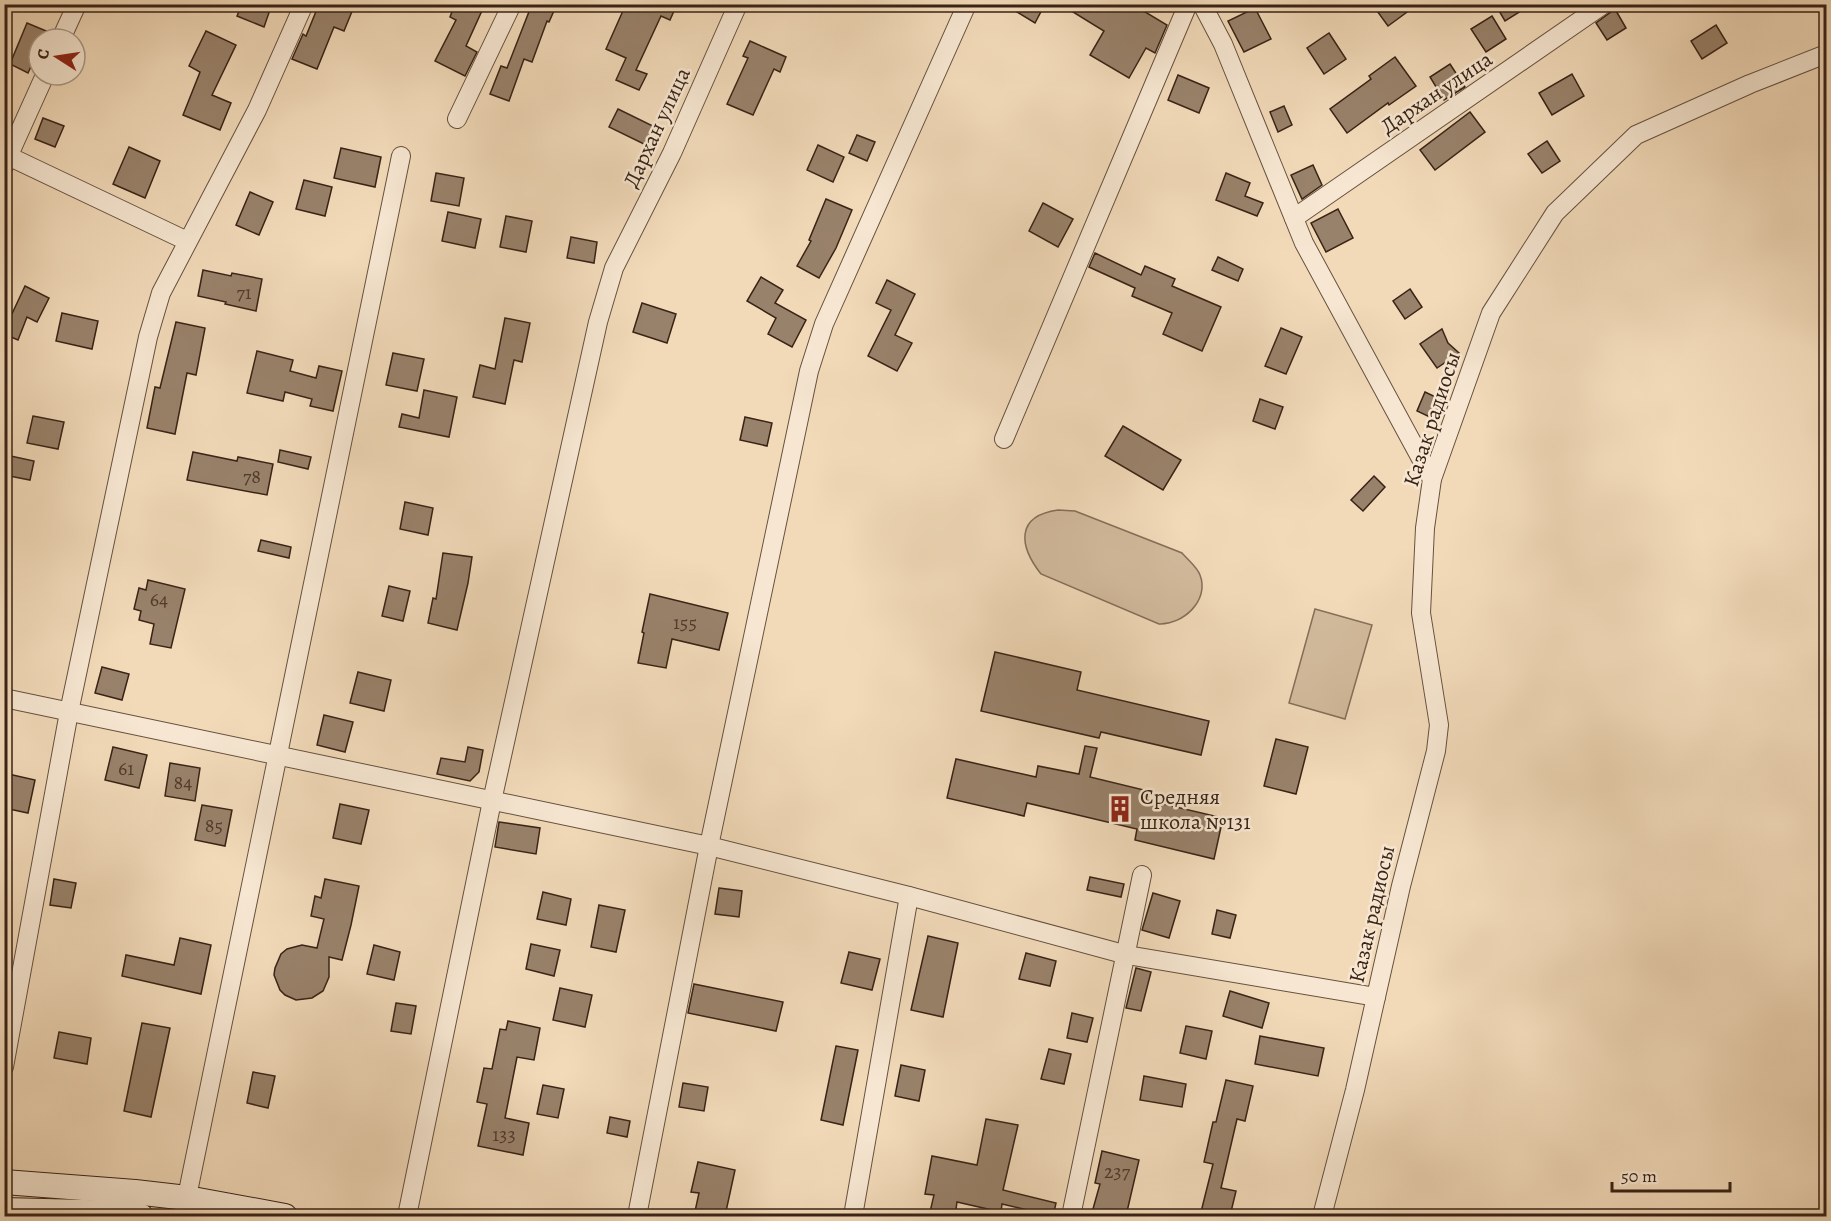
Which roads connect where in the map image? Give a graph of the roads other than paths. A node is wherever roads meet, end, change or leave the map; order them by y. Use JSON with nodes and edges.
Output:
{"nodes":[{"id":1,"x":77,"y":4,"type":"edge"},
{"id":2,"x":304,"y":4,"type":"edge"},
{"id":3,"x":512,"y":4,"type":"edge"},
{"id":4,"x":738,"y":4,"type":"edge"},
{"id":5,"x":967,"y":4,"type":"edge"},
{"id":6,"x":1188,"y":4,"type":"edge"},
{"id":7,"x":1202,"y":4,"type":"edge"},
{"id":8,"x":1604,"y":4,"type":"edge"},
{"id":9,"x":66,"y":27,"type":"edge"},
{"id":10,"x":1827,"y":54,"type":"edge"},
{"id":11,"x":39,"y":87,"type":"edge"},
{"id":12,"x":458,"y":118,"type":"dead end"},
{"id":13,"x":401,"y":156,"type":"dead end"},
{"id":14,"x":6,"y":159,"type":"edge"},
{"id":15,"x":1294,"y":218,"type":"junction"},
{"id":16,"x":187,"y":241,"type":"junction"},
{"id":17,"x":1004,"y":439,"type":"dead end"},
{"id":18,"x":1432,"y":479,"type":"junction"},
{"id":19,"x":4,"y":698,"type":"edge"},
{"id":20,"x":69,"y":712,"type":"junction"},
{"id":21,"x":278,"y":755,"type":"junction"},
{"id":22,"x":492,"y":801,"type":"junction"},
{"id":23,"x":709,"y":846,"type":"junction"},
{"id":24,"x":1142,"y":874,"type":"dead end"},
{"id":25,"x":909,"y":896,"type":"junction"},
{"id":26,"x":1127,"y":955,"type":"junction"},
{"id":27,"x":1376,"y":997,"type":"junction"},
{"id":28,"x":4,"y":1067,"type":"edge"},
{"id":29,"x":4,"y":1182,"type":"edge"},
{"id":30,"x":185,"y":1207,"type":"edge"},
{"id":31,"x":4,"y":1210,"type":"edge"},
{"id":32,"x":141,"y":1216,"type":"edge"},
{"id":33,"x":285,"y":1216,"type":"edge"},
{"id":34,"x":407,"y":1216,"type":"edge"},
{"id":35,"x":637,"y":1216,"type":"edge"},
{"id":36,"x":853,"y":1216,"type":"edge"},
{"id":37,"x":1071,"y":1216,"type":"edge"},
{"id":38,"x":1322,"y":1216,"type":"edge"}],
"edges":[{"from":1,"to":9,"type":"street"},
{"from":2,"to":16,"type":"street"},
{"from":3,"to":12,"type":"street"},
{"from":4,"to":22,"type":"street","name":"Дархан улица"},
{"from":5,"to":23,"type":"street"},
{"from":6,"to":17,"type":"street"},
{"from":7,"to":15,"type":"street"},
{"from":8,"to":15,"type":"street","name":"Дархан улица"},
{"from":10,"to":18,"type":"street","name":"Казак радиосы"},
{"from":11,"to":14,"type":"street"},
{"from":13,"to":21,"type":"street"},
{"from":14,"to":16,"type":"street"},
{"from":15,"to":18,"type":"street"},
{"from":16,"to":20,"type":"street"},
{"from":18,"to":27,"type":"street","name":"Казак радиосы"},
{"from":19,"to":20,"type":"street"},
{"from":20,"to":21,"type":"street"},
{"from":20,"to":28,"type":"street"},
{"from":21,"to":22,"type":"street"},
{"from":21,"to":30,"type":"street"},
{"from":22,"to":23,"type":"street"},
{"from":22,"to":34,"type":"street","name":"Дархан улица"},
{"from":23,"to":25,"type":"street"},
{"from":23,"to":35,"type":"street"},
{"from":24,"to":26,"type":"street"},
{"from":25,"to":26,"type":"street"},
{"from":25,"to":36,"type":"street"},
{"from":26,"to":27,"type":"street"},
{"from":26,"to":37,"type":"street"},
{"from":27,"to":38,"type":"street","name":"Казак радиосы"},
{"from":29,"to":30,"type":"main road"},
{"from":30,"to":33,"type":"main road"},
{"from":31,"to":32,"type":"main road"}]}
